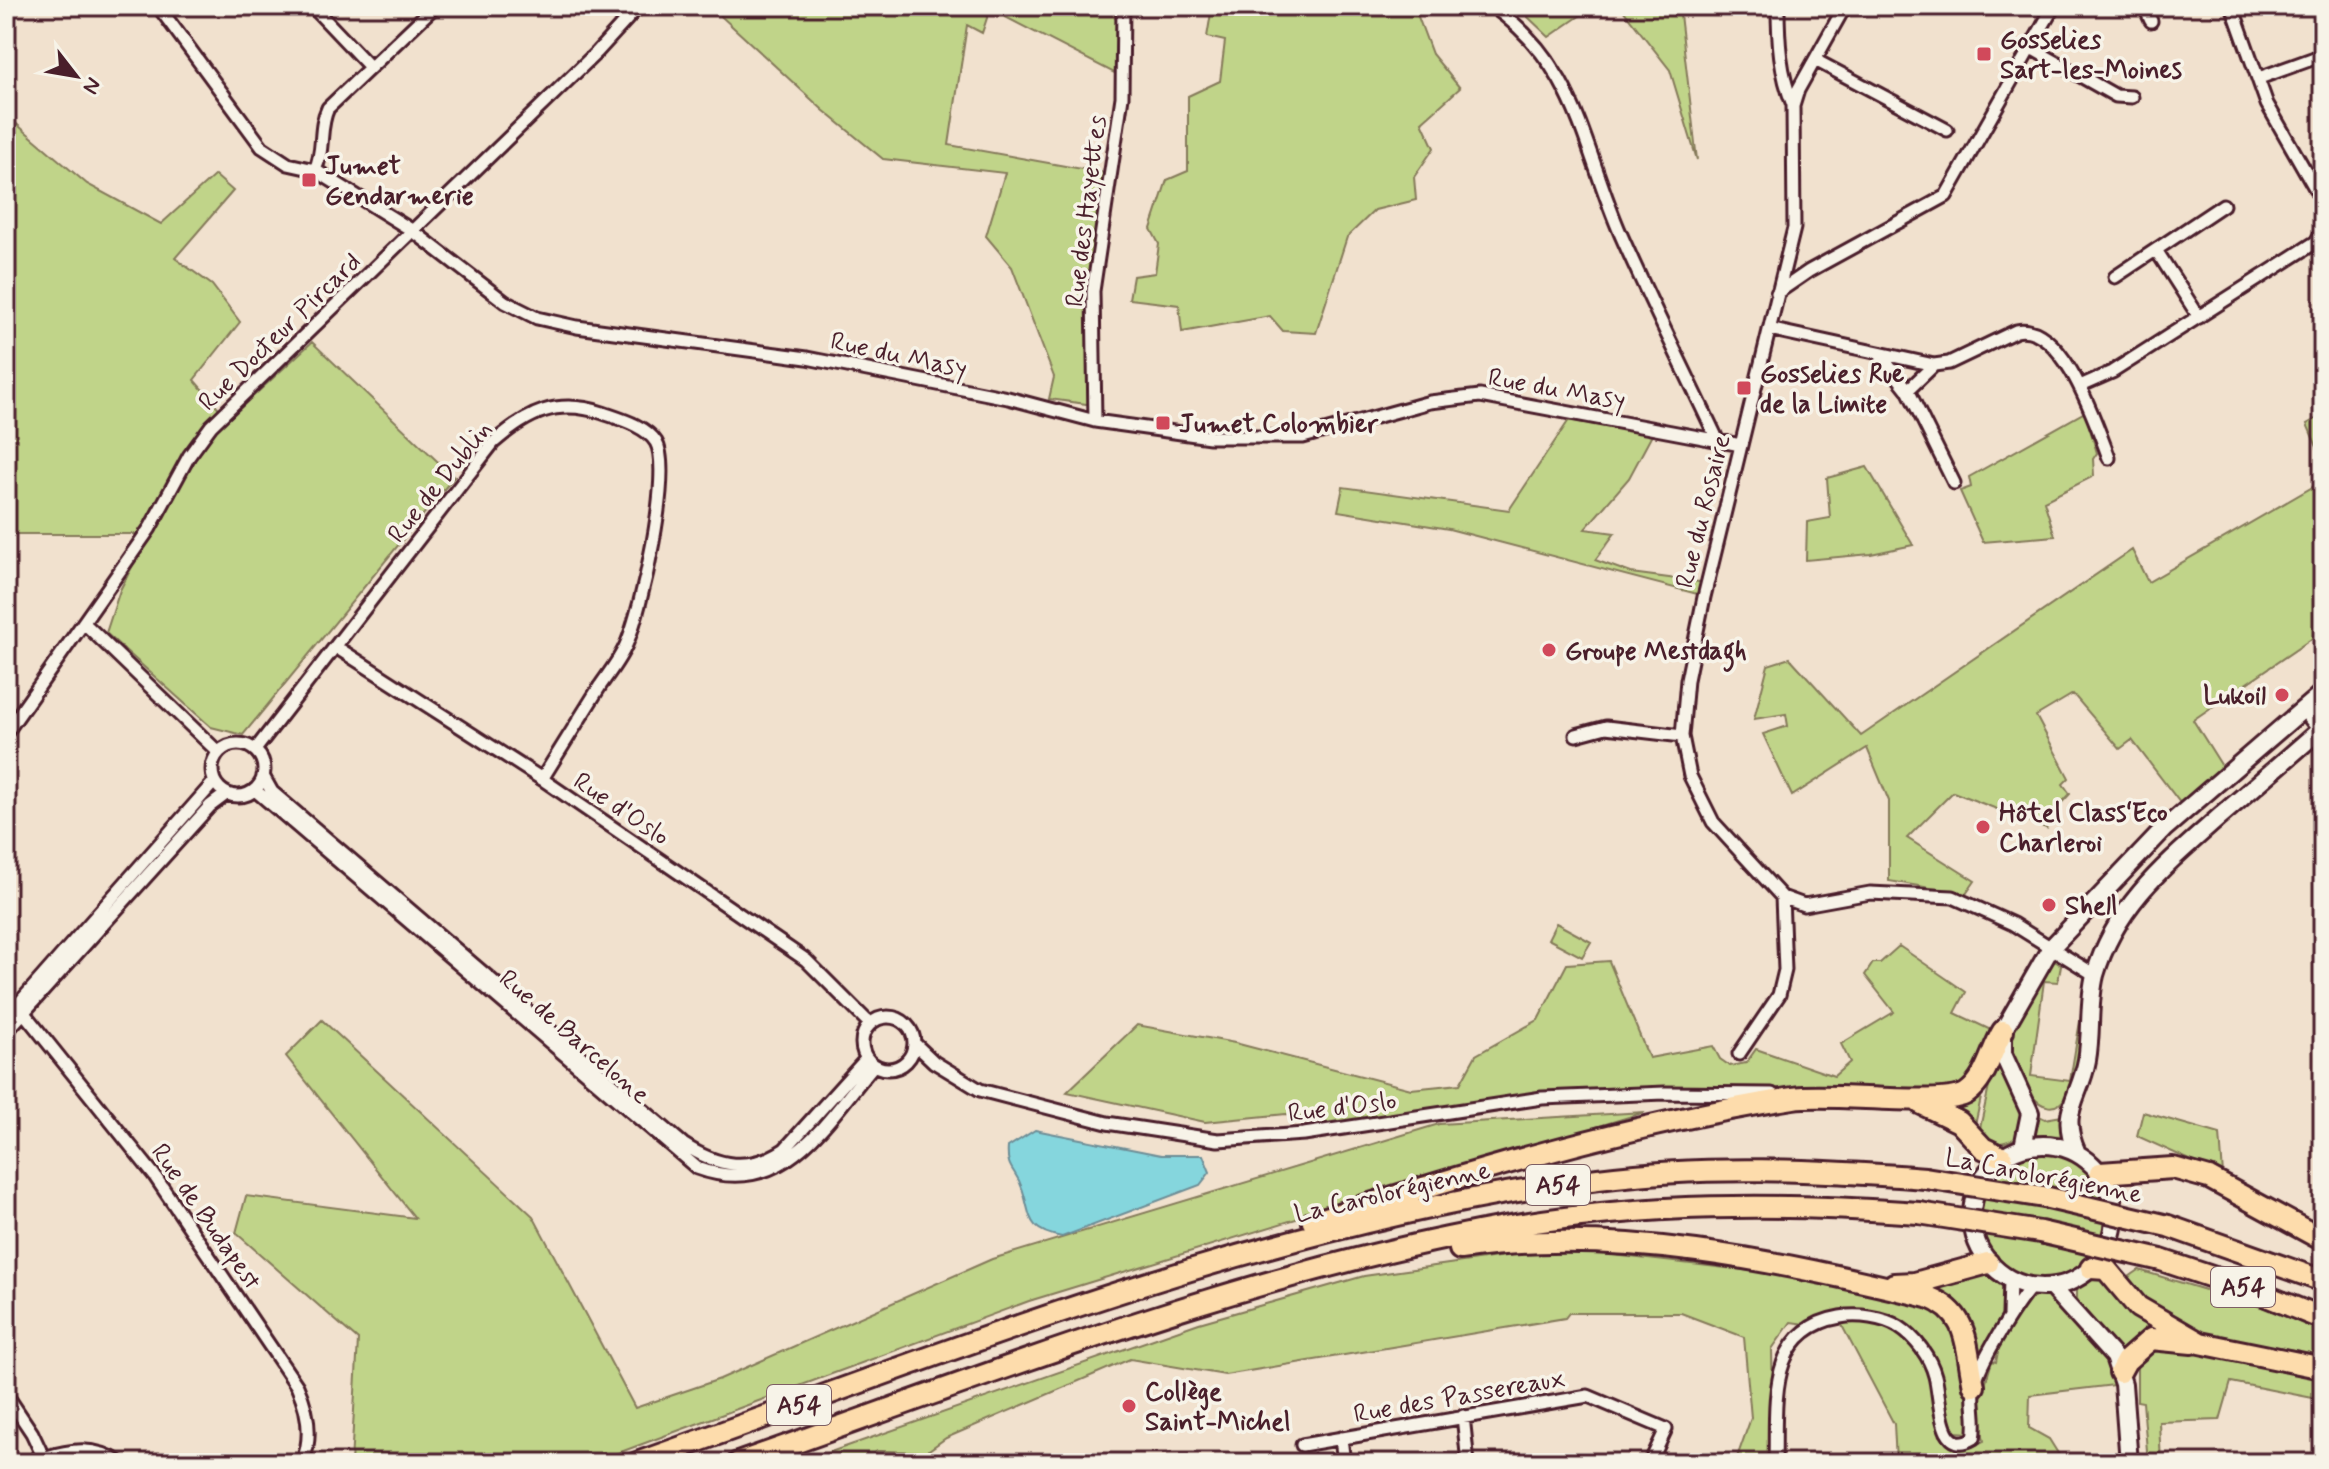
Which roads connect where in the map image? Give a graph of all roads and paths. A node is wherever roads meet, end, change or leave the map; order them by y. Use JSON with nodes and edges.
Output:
{"nodes":[{"id":1,"x":158,"y":6,"type":"edge"},
{"id":2,"x":312,"y":6,"type":"edge"},
{"id":3,"x":435,"y":6,"type":"edge"},
{"id":4,"x":639,"y":6,"type":"edge"},
{"id":5,"x":1123,"y":6,"type":"edge"},
{"id":6,"x":1492,"y":6,"type":"edge"},
{"id":7,"x":1778,"y":6,"type":"edge"},
{"id":8,"x":1845,"y":6,"type":"edge"},
{"id":9,"x":2054,"y":6,"type":"edge"},
{"id":10,"x":2144,"y":6,"type":"edge"},
{"id":11,"x":2232,"y":6,"type":"edge"},
{"id":12,"x":2151,"y":21,"type":"dead end"},
{"id":13,"x":2031,"y":48,"type":"junction"},
{"id":14,"x":2323,"y":55,"type":"edge"},
{"id":15,"x":1815,"y":60,"type":"junction"},
{"id":16,"x":370,"y":67,"type":"junction"},
{"id":17,"x":2259,"y":78,"type":"junction"},
{"id":18,"x":2132,"y":97,"type":"dead end"},
{"id":19,"x":1793,"y":106,"type":"junction"},
{"id":20,"x":1947,"y":130,"type":"dead end"},
{"id":21,"x":315,"y":170,"type":"junction"},
{"id":22,"x":2323,"y":202,"type":"edge"},
{"id":23,"x":2223,"y":205,"type":"dead end"},
{"id":24,"x":2323,"y":230,"type":"edge"},
{"id":25,"x":413,"y":231,"type":"junction"},
{"id":26,"x":2320,"y":243,"type":"edge"},
{"id":27,"x":2156,"y":250,"type":"junction"},
{"id":28,"x":2115,"y":277,"type":"dead end"},
{"id":29,"x":1777,"y":293,"type":"junction"},
{"id":30,"x":2199,"y":317,"type":"junction"},
{"id":31,"x":1769,"y":329,"type":"junction"},
{"id":32,"x":1881,"y":355,"type":"junction"},
{"id":33,"x":1934,"y":365,"type":"junction"},
{"id":34,"x":2080,"y":386,"type":"junction"},
{"id":35,"x":1908,"y":390,"type":"junction"},
{"id":36,"x":1095,"y":421,"type":"junction"},
{"id":37,"x":1717,"y":439,"type":"junction"},
{"id":38,"x":1741,"y":445,"type":"junction"},
{"id":39,"x":2109,"y":458,"type":"dead end"},
{"id":40,"x":1954,"y":483,"type":"dead end"},
{"id":41,"x":84,"y":623,"type":"junction"},
{"id":42,"x":336,"y":647,"type":"junction"},
{"id":43,"x":2323,"y":692,"type":"edge"},
{"id":44,"x":2303,"y":710,"type":"junction"},
{"id":45,"x":2322,"y":731,"type":"edge"},
{"id":46,"x":6,"y":733,"type":"edge"},
{"id":47,"x":1576,"y":735,"type":"dead end"},
{"id":48,"x":1682,"y":736,"type":"junction"},
{"id":49,"x":255,"y":750,"type":"junction"},
{"id":50,"x":218,"y":752,"type":"junction"},
{"id":51,"x":263,"y":776,"type":"junction"},
{"id":52,"x":542,"y":779,"type":"junction"},
{"id":53,"x":214,"y":782,"type":"junction"},
{"id":54,"x":255,"y":790,"type":"junction"},
{"id":55,"x":226,"y":794,"type":"junction"},
{"id":56,"x":1782,"y":897,"type":"junction"},
{"id":57,"x":2050,"y":949,"type":"junction"},
{"id":58,"x":2095,"y":975,"type":"junction"},
{"id":59,"x":24,"y":1013,"type":"junction"},
{"id":60,"x":6,"y":1018,"type":"edge"},
{"id":61,"x":870,"y":1024,"type":"junction"},
{"id":62,"x":2003,"y":1031,"type":"junction"},
{"id":63,"x":6,"y":1032,"type":"edge"},
{"id":64,"x":914,"y":1043,"type":"junction"},
{"id":65,"x":1739,"y":1054,"type":"dead end"},
{"id":66,"x":871,"y":1062,"type":"junction"},
{"id":67,"x":1793,"y":1098,"type":"junction"},
{"id":68,"x":1911,"y":1099,"type":"junction"},
{"id":69,"x":2023,"y":1147,"type":"junction"},
{"id":70,"x":2077,"y":1153,"type":"junction"},
{"id":71,"x":2002,"y":1157,"type":"junction"},
{"id":72,"x":2100,"y":1173,"type":"junction"},
{"id":73,"x":2323,"y":1240,"type":"edge"},
{"id":74,"x":1409,"y":1248,"type":"junction"},
{"id":75,"x":1988,"y":1263,"type":"junction"},
{"id":76,"x":1199,"y":1267,"type":"junction"},
{"id":77,"x":2084,"y":1273,"type":"junction"},
{"id":78,"x":2010,"y":1279,"type":"junction"},
{"id":79,"x":2323,"y":1281,"type":"edge"},
{"id":80,"x":1874,"y":1285,"type":"junction"},
{"id":81,"x":2031,"y":1287,"type":"junction"},
{"id":82,"x":2051,"y":1287,"type":"junction"},
{"id":83,"x":2008,"y":1317,"type":"junction"},
{"id":84,"x":2080,"y":1317,"type":"junction"},
{"id":85,"x":2323,"y":1319,"type":"edge"},
{"id":86,"x":2200,"y":1343,"type":"junction"},
{"id":87,"x":2323,"y":1368,"type":"edge"},
{"id":88,"x":2120,"y":1372,"type":"junction"},
{"id":89,"x":1974,"y":1386,"type":"junction"},
{"id":90,"x":6,"y":1394,"type":"edge"},
{"id":91,"x":1463,"y":1416,"type":"junction"},
{"id":92,"x":1341,"y":1438,"type":"junction"},
{"id":93,"x":1302,"y":1445,"type":"dead end"},
{"id":94,"x":45,"y":1460,"type":"edge"},
{"id":95,"x":121,"y":1463,"type":"edge"},
{"id":96,"x":302,"y":1463,"type":"edge"},
{"id":97,"x":637,"y":1463,"type":"edge"},
{"id":98,"x":738,"y":1463,"type":"edge"},
{"id":99,"x":1344,"y":1463,"type":"edge"},
{"id":100,"x":1468,"y":1463,"type":"edge"},
{"id":101,"x":1650,"y":1463,"type":"edge"},
{"id":102,"x":1775,"y":1463,"type":"edge"},
{"id":103,"x":2129,"y":1463,"type":"edge"}],
"edges":[{"from":1,"to":21,"type":"street","name":"Rue du Masy"},
{"from":2,"to":16,"type":"street"},
{"from":3,"to":16,"type":"street"},
{"from":4,"to":25,"type":"street","name":"Rue Docteur Pircard"},
{"from":5,"to":36,"type":"street","name":"Rue des Hayettes"},
{"from":6,"to":37,"type":"street"},
{"from":7,"to":19,"type":"street"},
{"from":8,"to":15,"type":"street"},
{"from":9,"to":13,"type":"street"},
{"from":10,"to":12,"type":"street"},
{"from":11,"to":17,"type":"street"},
{"from":13,"to":18,"type":"street"},
{"from":13,"to":29,"type":"street"},
{"from":14,"to":17,"type":"street"},
{"from":15,"to":19,"type":"street"},
{"from":15,"to":20,"type":"street"},
{"from":16,"to":21,"type":"street"},
{"from":17,"to":22,"type":"street"},
{"from":19,"to":29,"type":"street","name":"Rue du Rosaire"},
{"from":21,"to":25,"type":"street","name":"Rue du Masy"},
{"from":23,"to":27,"type":"street"},
{"from":24,"to":26,"type":"street"},
{"from":25,"to":36,"type":"street","name":"Rue du Masy"},
{"from":25,"to":41,"type":"street","name":"Rue Docteur Pircard"},
{"from":26,"to":30,"type":"street"},
{"from":27,"to":28,"type":"street"},
{"from":27,"to":30,"type":"street"},
{"from":29,"to":31,"type":"street","name":"Rue du Rosaire"},
{"from":30,"to":34,"type":"street"},
{"from":31,"to":32,"type":"street"},
{"from":31,"to":38,"type":"street","name":"Rue du Rosaire"},
{"from":32,"to":33,"type":"street"},
{"from":32,"to":35,"type":"street"},
{"from":33,"to":34,"type":"street"},
{"from":33,"to":35,"type":"street"},
{"from":34,"to":39,"type":"street"},
{"from":35,"to":40,"type":"street"},
{"from":36,"to":37,"type":"street","name":"Rue du Masy"},
{"from":37,"to":38,"type":"street","name":"Rue du Masy"},
{"from":38,"to":48,"type":"street","name":"Rue du Rosaire"},
{"from":41,"to":46,"type":"street","name":"Rue Docteur Pircard"},
{"from":41,"to":50,"type":"street"},
{"from":42,"to":49,"type":"street","name":"Rue de Dublin"},
{"from":42,"to":52,"type":"street","name":"Rue d'Oslo"},
{"from":42,"to":52,"type":"street","name":"Rue de Dublin"},
{"from":43,"to":44,"type":"main road"},
{"from":44,"to":45,"type":"street"},
{"from":44,"to":57,"type":"main road"},
{"from":45,"to":58,"type":"main road"},
{"from":47,"to":48,"type":"street"},
{"from":48,"to":56,"type":"street","name":"Rue du Rosaire"},
{"from":49,"to":50,"type":"street"},
{"from":49,"to":51,"type":"street"},
{"from":50,"to":53,"type":"street"},
{"from":51,"to":54,"type":"street"},
{"from":51,"to":66,"type":"street","name":"Rue de Barcelone"},
{"from":52,"to":61,"type":"street","name":"Rue d'Oslo"},
{"from":53,"to":55,"type":"street"},
{"from":53,"to":60,"type":"street"},
{"from":54,"to":55,"type":"street"},
{"from":54,"to":66,"type":"street","name":"Rue de Barcelone"},
{"from":55,"to":59,"type":"street"},
{"from":56,"to":57,"type":"street"},
{"from":56,"to":65,"type":"street"},
{"from":57,"to":58,"type":"street"},
{"from":57,"to":62,"type":"main road"},
{"from":58,"to":70,"type":"main road"},
{"from":59,"to":63,"type":"street"},
{"from":59,"to":96,"type":"street","name":"Rue de Budapest"},
{"from":61,"to":64,"type":"street"},
{"from":61,"to":66,"type":"street"},
{"from":62,"to":68,"type":"highway"},
{"from":62,"to":69,"type":"main road"},
{"from":64,"to":66,"type":"street"},
{"from":64,"to":67,"type":"street","name":"Rue d'Oslo"},
{"from":67,"to":68,"type":"highway"},
{"from":67,"to":76,"type":"highway"},
{"from":68,"to":71,"type":"highway"},
{"from":69,"to":70,"type":"main road"},
{"from":69,"to":71,"type":"main road"},
{"from":70,"to":72,"type":"main road"},
{"from":71,"to":75,"type":"main road"},
{"from":72,"to":73,"type":"highway"},
{"from":72,"to":77,"type":"main road"},
{"from":74,"to":80,"type":"highway"},
{"from":74,"to":85,"type":"highway","number":"A54","bridge":true},
{"from":74,"to":98,"type":"highway","number":"A54"},
{"from":75,"to":78,"type":"main road"},
{"from":75,"to":80,"type":"highway"},
{"from":76,"to":79,"type":"highway","name":"La Carolorégienne","number":"A54","bridge":true},
{"from":76,"to":97,"type":"highway","name":"La Carolorégienne","number":"A54"},
{"from":77,"to":82,"type":"main road"},
{"from":77,"to":84,"type":"main road"},
{"from":77,"to":86,"type":"highway"},
{"from":78,"to":81,"type":"main road"},
{"from":78,"to":83,"type":"street"},
{"from":80,"to":89,"type":"highway"},
{"from":81,"to":82,"type":"main road"},
{"from":81,"to":83,"type":"street"},
{"from":82,"to":84,"type":"main road"},
{"from":83,"to":89,"type":"street"},
{"from":84,"to":88,"type":"main road"},
{"from":86,"to":87,"type":"highway"},
{"from":86,"to":88,"type":"highway"},
{"from":88,"to":103,"type":"main road"},
{"from":89,"to":102,"type":"street"},
{"from":90,"to":94,"type":"street"},
{"from":91,"to":92,"type":"street","name":"Rue des Passereaux"},
{"from":91,"to":100,"type":"street"},
{"from":91,"to":101,"type":"street","name":"Rue des Passereaux"},
{"from":92,"to":93,"type":"street","name":"Rue des Passereaux"},
{"from":92,"to":99,"type":"street"},
{"from":94,"to":95,"type":"street"}]}
